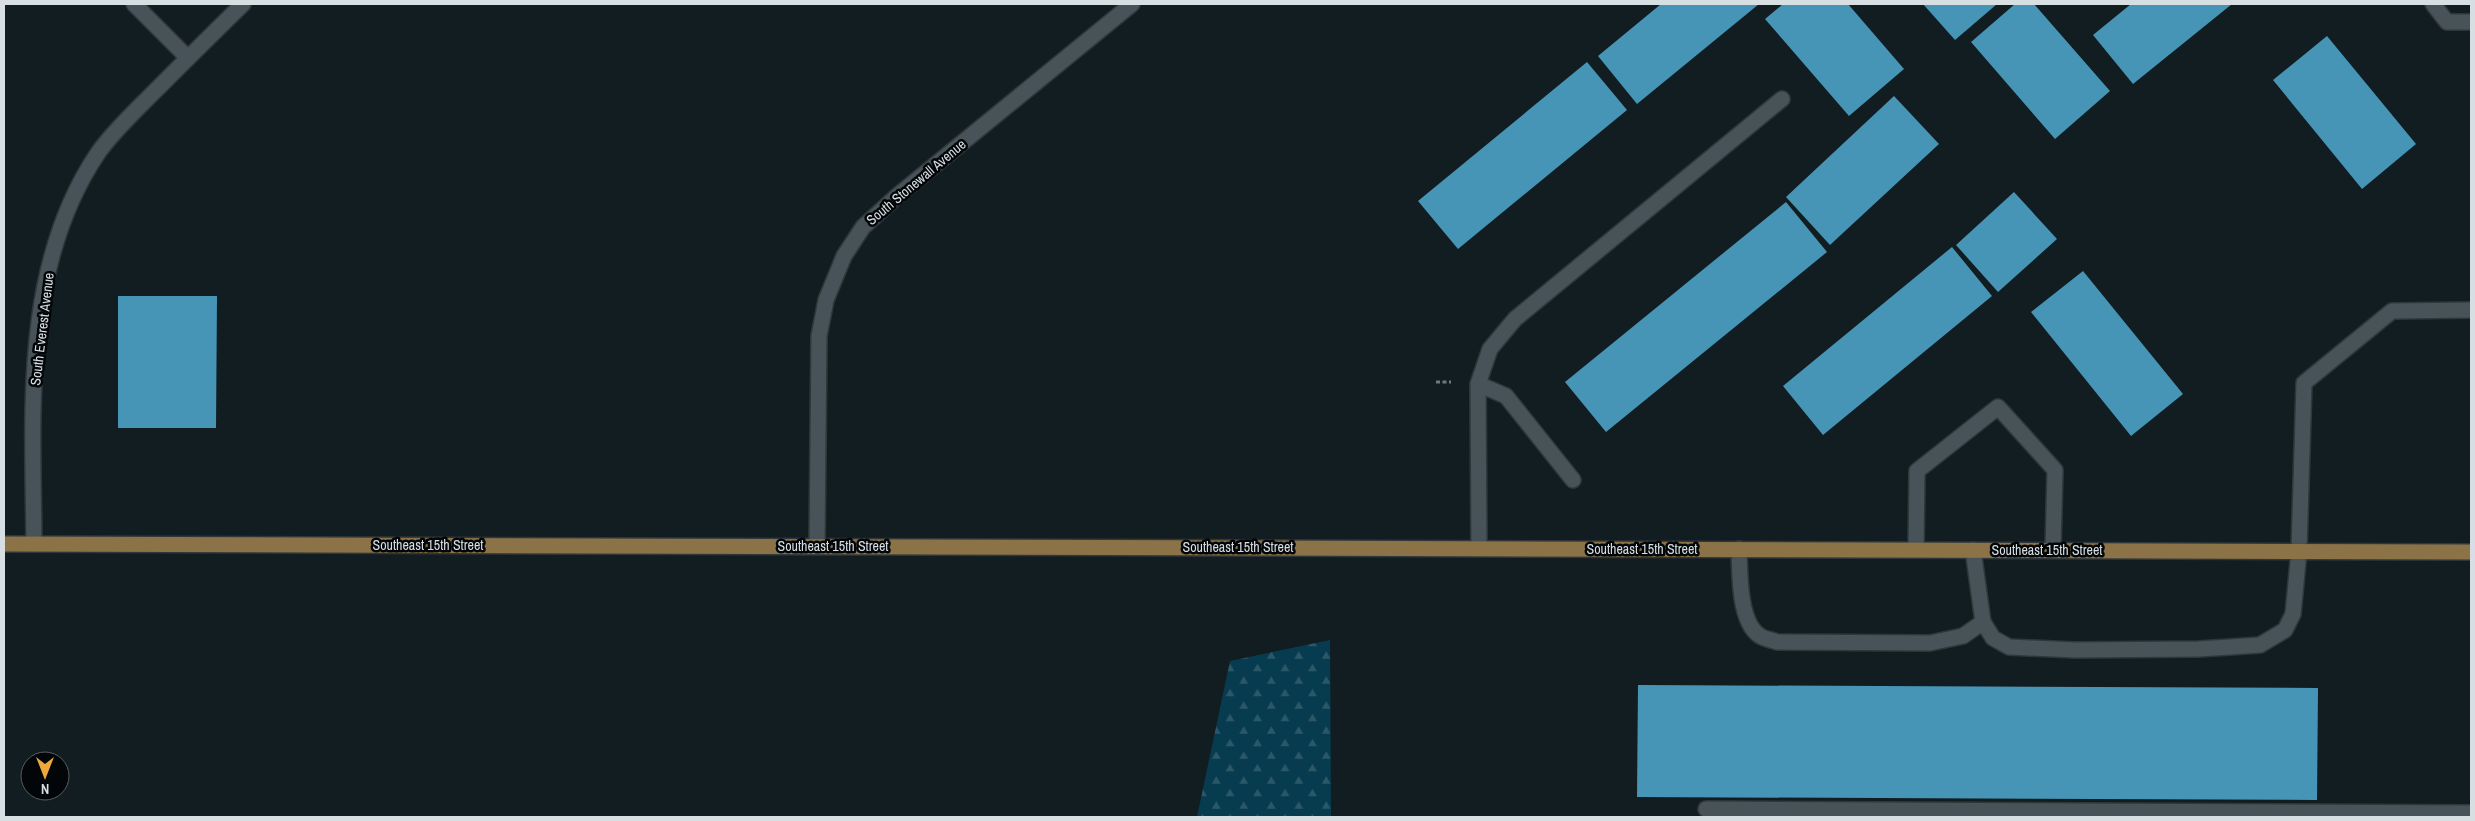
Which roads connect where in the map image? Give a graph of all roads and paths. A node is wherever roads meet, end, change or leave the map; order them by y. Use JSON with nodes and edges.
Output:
{"nodes":[{"id":1,"x":134,"y":4,"type":"edge"},
{"id":2,"x":243,"y":4,"type":"edge"},
{"id":3,"x":1132,"y":4,"type":"edge"},
{"id":4,"x":2433,"y":4,"type":"edge"},
{"id":5,"x":2471,"y":22,"type":"edge"},
{"id":6,"x":188,"y":58,"type":"junction"},
{"id":7,"x":1782,"y":98,"type":"dead end"},
{"id":8,"x":2471,"y":310,"type":"edge"},
{"id":9,"x":1478,"y":384,"type":"junction"},
{"id":10,"x":1573,"y":480,"type":"dead end"},
{"id":11,"x":4,"y":544,"type":"edge"},
{"id":12,"x":34,"y":544,"type":"junction"},
{"id":13,"x":817,"y":546,"type":"junction"},
{"id":14,"x":1479,"y":548,"type":"junction"},
{"id":15,"x":1739,"y":549,"type":"junction"},
{"id":16,"x":1916,"y":550,"type":"junction"},
{"id":17,"x":1973,"y":550,"type":"junction"},
{"id":18,"x":2053,"y":550,"type":"junction"},
{"id":19,"x":2299,"y":551,"type":"junction"},
{"id":20,"x":2471,"y":552,"type":"edge"},
{"id":21,"x":1983,"y":622,"type":"junction"},
{"id":22,"x":1706,"y":809,"type":"dead end"},
{"id":23,"x":2471,"y":813,"type":"edge"}],
"edges":[{"from":1,"to":6,"type":"street"},
{"from":2,"to":6,"type":"street","name":"South Everest Avenue"},
{"from":3,"to":13,"type":"street","name":"South Stonewall Avenue"},
{"from":4,"to":5,"type":"street"},
{"from":6,"to":12,"type":"street","name":"South Everest Avenue"},
{"from":7,"to":9,"type":"street"},
{"from":8,"to":19,"type":"street"},
{"from":9,"to":10,"type":"street"},
{"from":9,"to":14,"type":"street"},
{"from":11,"to":12,"type":"main road","name":"Southeast 15th Street"},
{"from":12,"to":13,"type":"main road","name":"Southeast 15th Street"},
{"from":13,"to":14,"type":"main road","name":"Southeast 15th Street"},
{"from":14,"to":15,"type":"main road","name":"Southeast 15th Street"},
{"from":15,"to":16,"type":"main road","name":"Southeast 15th Street"},
{"from":15,"to":21,"type":"street"},
{"from":16,"to":17,"type":"main road","name":"Southeast 15th Street"},
{"from":16,"to":18,"type":"street"},
{"from":17,"to":18,"type":"main road","name":"Southeast 15th Street"},
{"from":17,"to":21,"type":"street"},
{"from":18,"to":19,"type":"main road","name":"Southeast 15th Street"},
{"from":19,"to":20,"type":"main road","name":"Southeast 15th Street"},
{"from":19,"to":21,"type":"street"},
{"from":22,"to":23,"type":"street"}]}
